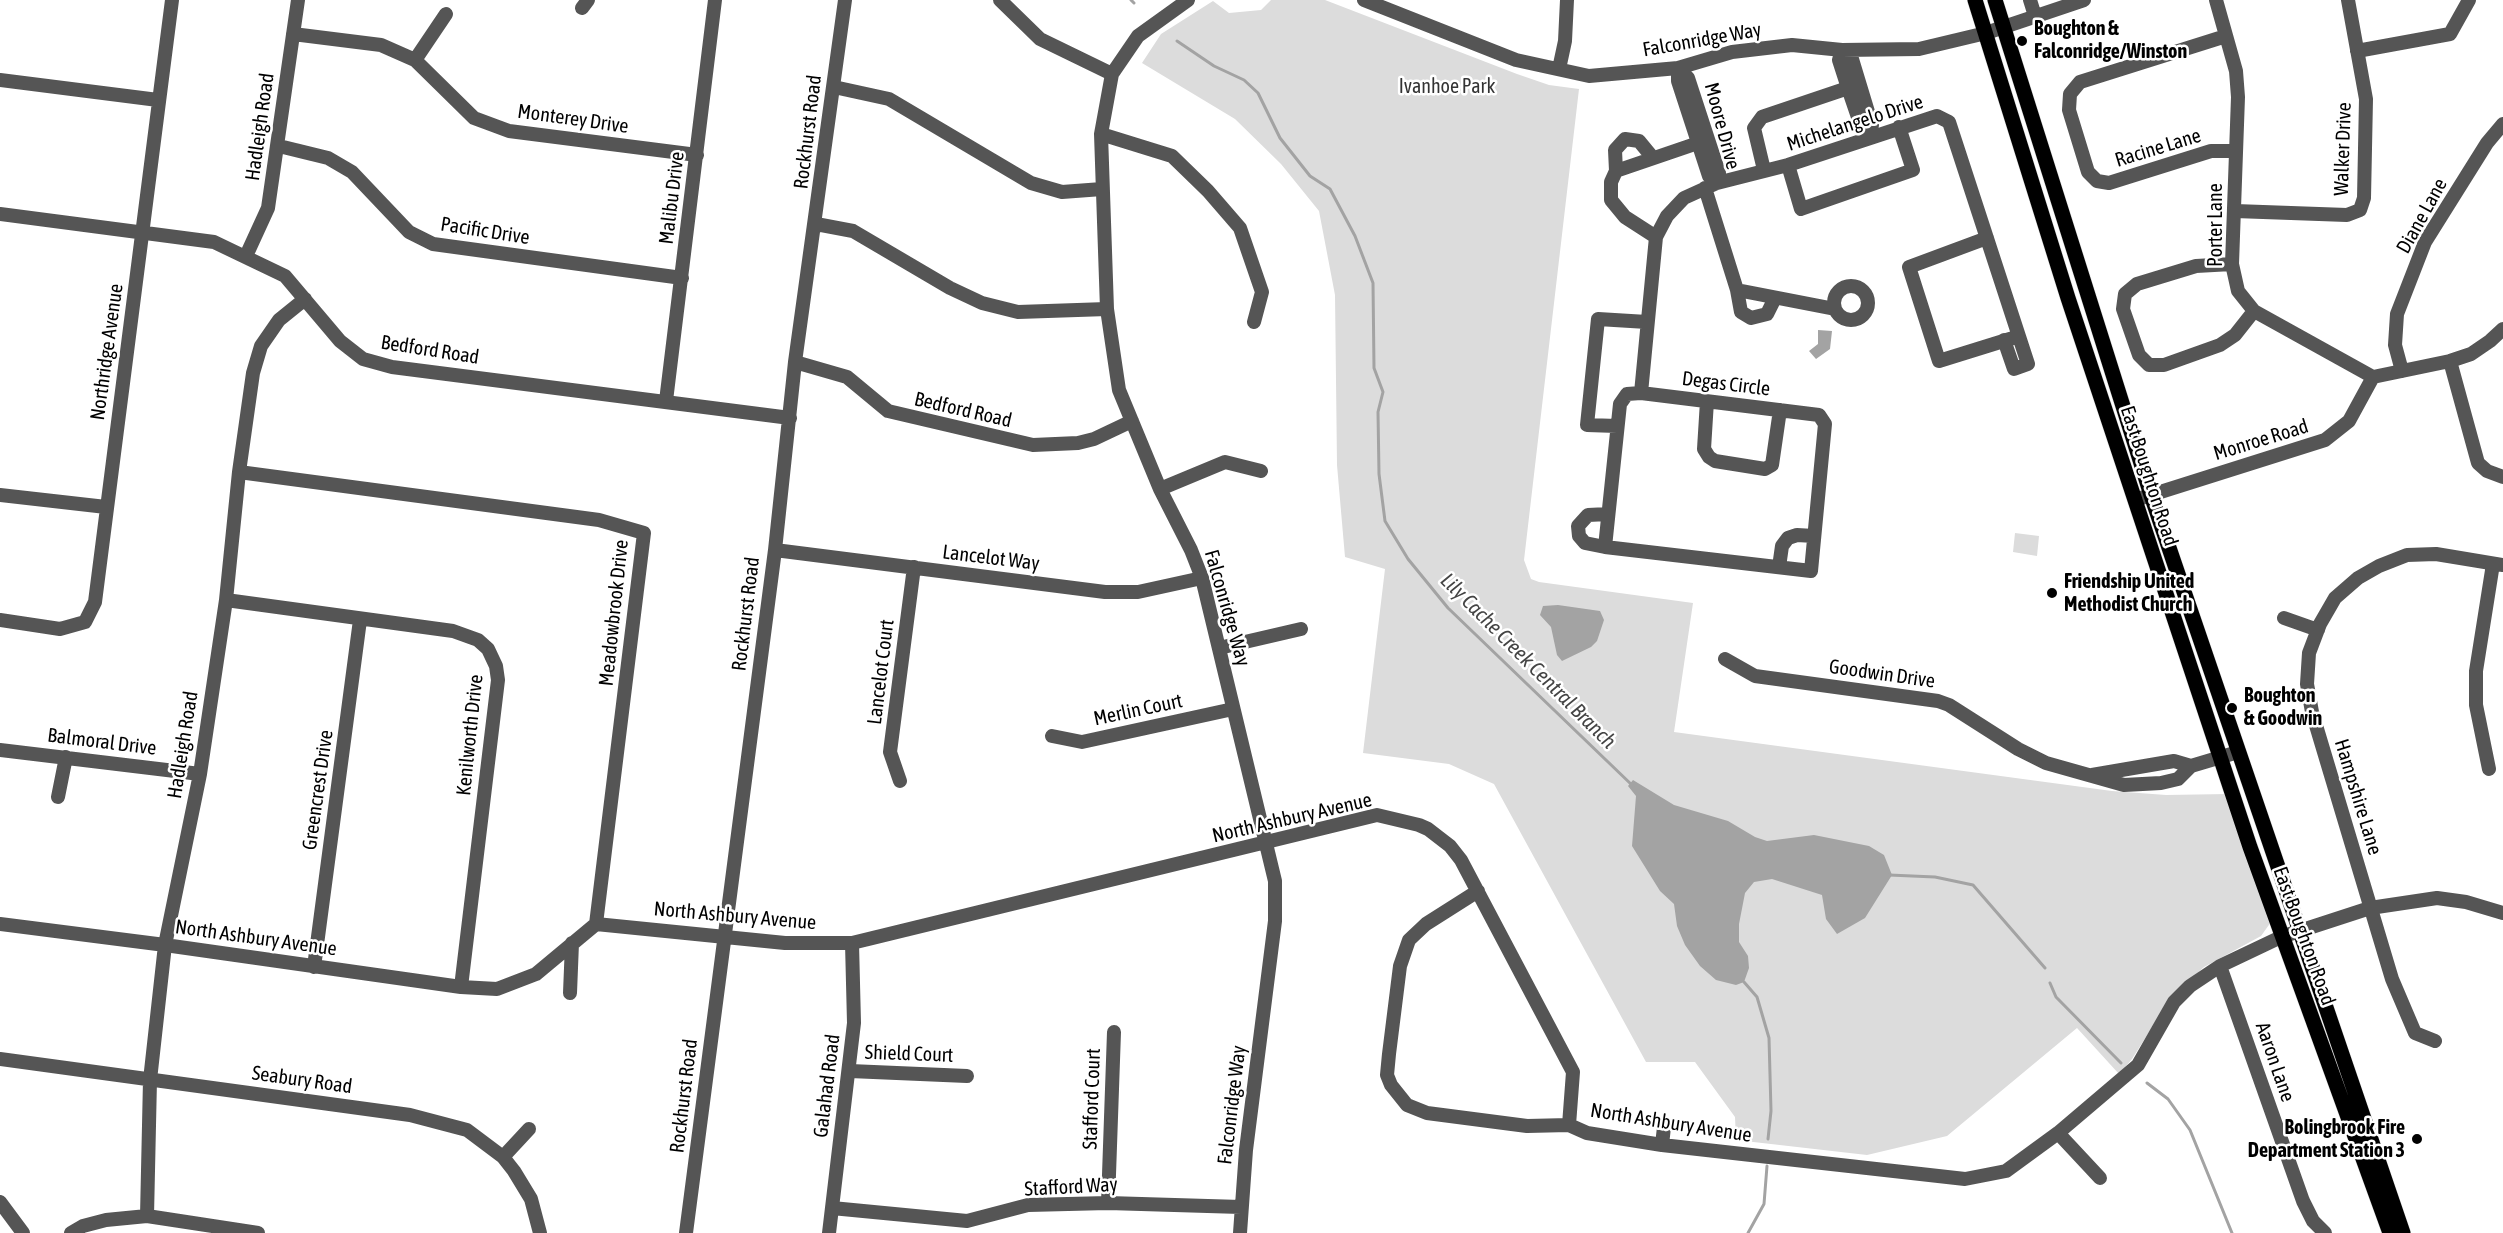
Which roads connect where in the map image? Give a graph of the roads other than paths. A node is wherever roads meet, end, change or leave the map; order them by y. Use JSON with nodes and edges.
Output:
{"nodes":[{"id":1,"x":171,"y":0,"type":"edge"},
{"id":2,"x":298,"y":0,"type":"edge"},
{"id":3,"x":715,"y":0,"type":"edge"},
{"id":4,"x":845,"y":0,"type":"edge"},
{"id":5,"x":1000,"y":0,"type":"edge"},
{"id":6,"x":1188,"y":0,"type":"edge"},
{"id":7,"x":1364,"y":0,"type":"edge"},
{"id":8,"x":1567,"y":0,"type":"edge"},
{"id":9,"x":1975,"y":0,"type":"edge"},
{"id":10,"x":1995,"y":0,"type":"edge"},
{"id":11,"x":2030,"y":0,"type":"edge"},
{"id":12,"x":2084,"y":0,"type":"edge"},
{"id":13,"x":2216,"y":0,"type":"edge"},
{"id":14,"x":2348,"y":0,"type":"edge"},
{"id":15,"x":2469,"y":0,"type":"edge"},
{"id":16,"x":446,"y":14,"type":"dead end"},
{"id":17,"x":2035,"y":16,"type":"junction"},
{"id":18,"x":2004,"y":27,"type":"junction"},
{"id":19,"x":1986,"y":33,"type":"junction"},
{"id":20,"x":293,"y":34,"type":"junction"},
{"id":21,"x":2226,"y":36,"type":"junction"},
{"id":22,"x":1842,"y":50,"type":"junction"},
{"id":23,"x":2357,"y":51,"type":"junction"},
{"id":24,"x":415,"y":60,"type":"junction"},
{"id":25,"x":1678,"y":68,"type":"junction"},
{"id":26,"x":1559,"y":69,"type":"junction"},
{"id":27,"x":1112,"y":74,"type":"junction"},
{"id":28,"x":0,"y":80,"type":"edge"},
{"id":29,"x":834,"y":87,"type":"junction"},
{"id":30,"x":1848,"y":88,"type":"junction"},
{"id":31,"x":158,"y":100,"type":"junction"},
{"id":32,"x":2503,"y":124,"type":"edge"},
{"id":33,"x":1899,"y":127,"type":"junction"},
{"id":34,"x":1101,"y":134,"type":"junction"},
{"id":35,"x":1869,"y":136,"type":"junction"},
{"id":36,"x":1698,"y":143,"type":"junction"},
{"id":37,"x":279,"y":146,"type":"junction"},
{"id":38,"x":2236,"y":151,"type":"junction"},
{"id":39,"x":696,"y":155,"type":"junction"},
{"id":40,"x":1653,"y":158,"type":"junction"},
{"id":41,"x":1788,"y":165,"type":"junction"},
{"id":42,"x":1764,"y":170,"type":"junction"},
{"id":43,"x":1616,"y":171,"type":"junction"},
{"id":44,"x":1711,"y":185,"type":"junction"},
{"id":45,"x":1102,"y":189,"type":"junction"},
{"id":46,"x":2235,"y":211,"type":"junction"},
{"id":47,"x":0,"y":214,"type":"edge"},
{"id":48,"x":816,"y":224,"type":"junction"},
{"id":49,"x":142,"y":232,"type":"junction"},
{"id":50,"x":1656,"y":237,"type":"junction"},
{"id":51,"x":1987,"y":238,"type":"junction"},
{"id":52,"x":246,"y":256,"type":"junction"},
{"id":53,"x":2232,"y":264,"type":"junction"},
{"id":54,"x":682,"y":278,"type":"junction"},
{"id":55,"x":1737,"y":290,"type":"junction"},
{"id":56,"x":1775,"y":298,"type":"junction"},
{"id":57,"x":305,"y":299,"type":"junction"},
{"id":58,"x":1107,"y":309,"type":"junction"},
{"id":59,"x":1835,"y":309,"type":"dead end"},
{"id":60,"x":2254,"y":311,"type":"junction"},
{"id":61,"x":1254,"y":322,"type":"dead end"},
{"id":62,"x":1647,"y":322,"type":"junction"},
{"id":63,"x":2503,"y":329,"type":"edge"},
{"id":64,"x":2018,"y":336,"type":"junction"},
{"id":65,"x":2004,"y":340,"type":"junction"},
{"id":66,"x":2450,"y":361,"type":"junction"},
{"id":67,"x":795,"y":362,"type":"junction"},
{"id":68,"x":2402,"y":371,"type":"junction"},
{"id":69,"x":2373,"y":377,"type":"junction"},
{"id":70,"x":1641,"y":393,"type":"junction"},
{"id":71,"x":666,"y":401,"type":"junction"},
{"id":72,"x":1707,"y":401,"type":"junction"},
{"id":73,"x":1780,"y":410,"type":"junction"},
{"id":74,"x":790,"y":418,"type":"junction"},
{"id":75,"x":1132,"y":421,"type":"junction"},
{"id":76,"x":1617,"y":426,"type":"junction"},
{"id":77,"x":1261,"y":471,"type":"dead end"},
{"id":78,"x":239,"y":472,"type":"junction"},
{"id":79,"x":2503,"y":477,"type":"edge"},
{"id":80,"x":1160,"y":489,"type":"junction"},
{"id":81,"x":0,"y":495,"type":"edge"},
{"id":82,"x":2151,"y":495,"type":"junction"},
{"id":83,"x":2135,"y":500,"type":"junction"},
{"id":84,"x":106,"y":507,"type":"junction"},
{"id":85,"x":1608,"y":514,"type":"junction"},
{"id":86,"x":1814,"y":536,"type":"junction"},
{"id":87,"x":1605,"y":548,"type":"junction"},
{"id":88,"x":774,"y":550,"type":"junction"},
{"id":89,"x":2498,"y":564,"type":"edge"},
{"id":90,"x":914,"y":567,"type":"junction"},
{"id":91,"x":1779,"y":567,"type":"junction"},
{"id":92,"x":1202,"y":578,"type":"junction"},
{"id":93,"x":226,"y":600,"type":"junction"},
{"id":94,"x":2284,"y":618,"type":"dead end"},
{"id":95,"x":0,"y":620,"type":"edge"},
{"id":96,"x":360,"y":620,"type":"junction"},
{"id":97,"x":1301,"y":629,"type":"dead end"},
{"id":98,"x":2318,"y":630,"type":"junction"},
{"id":99,"x":1220,"y":648,"type":"junction"},
{"id":100,"x":1725,"y":659,"type":"dead end"},
{"id":101,"x":1233,"y":709,"type":"junction"},
{"id":102,"x":1052,"y":736,"type":"dead end"},
{"id":103,"x":0,"y":750,"type":"edge"},
{"id":104,"x":2238,"y":752,"type":"junction"},
{"id":105,"x":66,"y":757,"type":"junction"},
{"id":106,"x":2220,"y":757,"type":"junction"},
{"id":107,"x":2489,"y":769,"type":"dead end"},
{"id":108,"x":200,"y":774,"type":"junction"},
{"id":109,"x":900,"y":781,"type":"dead end"},
{"id":110,"x":58,"y":797,"type":"dead end"},
{"id":111,"x":1266,"y":843,"type":"junction"},
{"id":112,"x":1478,"y":891,"type":"junction"},
{"id":113,"x":2370,"y":908,"type":"junction"},
{"id":114,"x":2503,"y":913,"type":"edge"},
{"id":115,"x":0,"y":924,"type":"edge"},
{"id":116,"x":596,"y":924,"type":"junction"},
{"id":117,"x":2300,"y":931,"type":"junction"},
{"id":118,"x":724,"y":937,"type":"junction"},
{"id":119,"x":2282,"y":937,"type":"junction"},
{"id":120,"x":852,"y":943,"type":"junction"},
{"id":121,"x":572,"y":944,"type":"junction"},
{"id":122,"x":165,"y":945,"type":"junction"},
{"id":123,"x":314,"y":966,"type":"junction"},
{"id":124,"x":2220,"y":966,"type":"junction"},
{"id":125,"x":461,"y":987,"type":"junction"},
{"id":126,"x":570,"y":993,"type":"dead end"},
{"id":127,"x":1114,"y":1032,"type":"dead end"},
{"id":128,"x":2435,"y":1041,"type":"dead end"},
{"id":129,"x":0,"y":1059,"type":"edge"},
{"id":130,"x":850,"y":1071,"type":"junction"},
{"id":131,"x":967,"y":1076,"type":"dead end"},
{"id":132,"x":150,"y":1080,"type":"junction"},
{"id":133,"x":1569,"y":1125,"type":"junction"},
{"id":134,"x":1664,"y":1127,"type":"dead end"},
{"id":135,"x":529,"y":1129,"type":"dead end"},
{"id":136,"x":2058,"y":1133,"type":"junction"},
{"id":137,"x":1662,"y":1145,"type":"junction"},
{"id":138,"x":503,"y":1157,"type":"junction"},
{"id":139,"x":2100,"y":1178,"type":"dead end"},
{"id":140,"x":0,"y":1202,"type":"edge"},
{"id":141,"x":1108,"y":1203,"type":"junction"},
{"id":142,"x":1241,"y":1207,"type":"junction"},
{"id":143,"x":832,"y":1208,"type":"junction"},
{"id":144,"x":147,"y":1216,"type":"junction"},
{"id":145,"x":2387,"y":1231,"type":"edge"},
{"id":146,"x":23,"y":1233,"type":"edge"},
{"id":147,"x":70,"y":1233,"type":"edge"},
{"id":148,"x":258,"y":1233,"type":"edge"},
{"id":149,"x":540,"y":1233,"type":"edge"},
{"id":150,"x":686,"y":1233,"type":"edge"},
{"id":151,"x":829,"y":1233,"type":"edge"},
{"id":152,"x":1240,"y":1233,"type":"edge"},
{"id":153,"x":2325,"y":1233,"type":"edge"},
{"id":154,"x":2403,"y":1233,"type":"edge"}],
"edges":[{"from":1,"to":31,"type":"street","name":"Northridge Avenue"},
{"from":2,"to":20,"type":"street","name":"Hadleigh Road"},
{"from":3,"to":39,"type":"street","name":"Malibu Drive"},
{"from":4,"to":29,"type":"street","name":"Rockhurst Road"},
{"from":5,"to":27,"type":"street"},
{"from":6,"to":27,"type":"street","name":"Falconridge Way"},
{"from":7,"to":26,"type":"street","name":"Falconridge Way"},
{"from":8,"to":26,"type":"street"},
{"from":9,"to":19,"type":"main road","name":"East Boughton Road"},
{"from":10,"to":18,"type":"main road","name":"East Boughton Road"},
{"from":11,"to":17,"type":"street"},
{"from":12,"to":17,"type":"street","name":"Falconridge Way"},
{"from":13,"to":21,"type":"street","name":"Porter Lane"},
{"from":14,"to":23,"type":"street","name":"Walker Drive"},
{"from":15,"to":23,"type":"street"},
{"from":16,"to":24,"type":"street"},
{"from":17,"to":18,"type":"street","name":"Falconridge Way"},
{"from":18,"to":19,"type":"street","name":"Falconridge Way"},
{"from":18,"to":82,"type":"main road","name":"East Boughton Road"},
{"from":19,"to":22,"type":"street","name":"Falconridge Way"},
{"from":19,"to":83,"type":"main road","name":"East Boughton Road"},
{"from":20,"to":24,"type":"street","name":"Monterey Drive"},
{"from":20,"to":37,"type":"street","name":"Hadleigh Road"},
{"from":21,"to":38,"type":"street","name":"Porter Lane"},
{"from":21,"to":38,"type":"street","name":"Racine Lane"},
{"from":22,"to":25,"type":"street","name":"Falconridge Way"},
{"from":22,"to":30,"type":"street"},
{"from":22,"to":35,"type":"street"},
{"from":23,"to":46,"type":"street","name":"Walker Drive"},
{"from":24,"to":39,"type":"street","name":"Monterey Drive"},
{"from":25,"to":26,"type":"street","name":"Falconridge Way"},
{"from":25,"to":36,"type":"street","name":"Moore Drive"},
{"from":25,"to":44,"type":"street","name":"Moore Drive"},
{"from":27,"to":34,"type":"street","name":"Falconridge Way"},
{"from":28,"to":31,"type":"street"},
{"from":29,"to":45,"type":"street"},
{"from":29,"to":48,"type":"street","name":"Rockhurst Road"},
{"from":30,"to":35,"type":"street"},
{"from":30,"to":42,"type":"street"},
{"from":31,"to":49,"type":"street","name":"Northridge Avenue"},
{"from":32,"to":68,"type":"street","name":"Diane Lane"},
{"from":33,"to":35,"type":"street","name":"Michelangelo Drive"},
{"from":33,"to":41,"type":"street"},
{"from":33,"to":51,"type":"street","name":"Michelangelo Drive"},
{"from":34,"to":45,"type":"street","name":"Falconridge Way"},
{"from":34,"to":61,"type":"street"},
{"from":35,"to":41,"type":"street","name":"Michelangelo Drive"},
{"from":36,"to":40,"type":"street"},
{"from":36,"to":44,"type":"street","name":"Moore Drive"},
{"from":37,"to":52,"type":"street","name":"Hadleigh Road"},
{"from":37,"to":54,"type":"street","name":"Pacific Drive"},
{"from":38,"to":46,"type":"street","name":"Porter Lane"},
{"from":39,"to":54,"type":"street","name":"Malibu Drive"},
{"from":40,"to":43,"type":"street"},
{"from":40,"to":43,"type":"street"},
{"from":41,"to":42,"type":"street","name":"Michelangelo Drive"},
{"from":42,"to":44,"type":"street","name":"Michelangelo Drive"},
{"from":43,"to":50,"type":"street"},
{"from":44,"to":50,"type":"street","name":"Michelangelo Drive"},
{"from":44,"to":55,"type":"street"},
{"from":45,"to":58,"type":"street","name":"Falconridge Way"},
{"from":46,"to":53,"type":"street","name":"Porter Lane"},
{"from":47,"to":49,"type":"street","name":"Bedford Road"},
{"from":48,"to":58,"type":"street"},
{"from":48,"to":67,"type":"street","name":"Rockhurst Road"},
{"from":49,"to":52,"type":"street","name":"Bedford Road"},
{"from":49,"to":84,"type":"street","name":"Northridge Avenue"},
{"from":50,"to":62,"type":"street","name":"Michelangelo Drive"},
{"from":51,"to":64,"type":"street","name":"Michelangelo Drive"},
{"from":51,"to":65,"type":"street"},
{"from":52,"to":57,"type":"street","name":"Bedford Road"},
{"from":53,"to":60,"type":"street","name":"Porter Lane"},
{"from":53,"to":60,"type":"street"},
{"from":54,"to":71,"type":"street","name":"Malibu Drive"},
{"from":55,"to":56,"type":"street"},
{"from":55,"to":56,"type":"street"},
{"from":56,"to":59,"type":"street"},
{"from":57,"to":71,"type":"street","name":"Bedford Road"},
{"from":57,"to":78,"type":"street","name":"Hadleigh Road"},
{"from":58,"to":75,"type":"street","name":"Falconridge Way"},
{"from":60,"to":69,"type":"street","name":"Porter Lane"},
{"from":62,"to":70,"type":"street","name":"Michelangelo Drive"},
{"from":62,"to":76,"type":"street"},
{"from":63,"to":66,"type":"street"},
{"from":64,"to":65,"type":"street"},
{"from":64,"to":65,"type":"street","name":"Michelangelo Drive"},
{"from":66,"to":68,"type":"street"},
{"from":66,"to":79,"type":"street"},
{"from":67,"to":74,"type":"street","name":"Rockhurst Road"},
{"from":67,"to":75,"type":"street","name":"Bedford Road"},
{"from":68,"to":69,"type":"street"},
{"from":69,"to":82,"type":"street","name":"Monroe Road"},
{"from":70,"to":72,"type":"street","name":"Degas Circle"},
{"from":70,"to":76,"type":"street"},
{"from":71,"to":74,"type":"street","name":"Bedford Road"},
{"from":72,"to":73,"type":"street","name":"Degas Circle"},
{"from":72,"to":73,"type":"street"},
{"from":73,"to":86,"type":"street","name":"Degas Circle"},
{"from":74,"to":88,"type":"street","name":"Rockhurst Road"},
{"from":75,"to":80,"type":"street","name":"Falconridge Way"},
{"from":76,"to":85,"type":"street"},
{"from":77,"to":80,"type":"street"},
{"from":78,"to":93,"type":"street","name":"Hadleigh Road"},
{"from":78,"to":116,"type":"street","name":"Meadowbrook Drive"},
{"from":80,"to":92,"type":"street","name":"Falconridge Way"},
{"from":81,"to":84,"type":"street"},
{"from":82,"to":83,"type":"street","name":"Monroe Road"},
{"from":82,"to":104,"type":"main road","name":"East Boughton Road"},
{"from":83,"to":106,"type":"main road","name":"East Boughton Road"},
{"from":84,"to":95,"type":"street","name":"Northridge Avenue"},
{"from":85,"to":87,"type":"street"},
{"from":85,"to":87,"type":"street","name":"Degas Circle"},
{"from":86,"to":91,"type":"street"},
{"from":86,"to":91,"type":"street","name":"Degas Circle"},
{"from":87,"to":91,"type":"street","name":"Degas Circle"},
{"from":88,"to":90,"type":"street","name":"Lancelot Way"},
{"from":88,"to":118,"type":"street","name":"Rockhurst Road"},
{"from":89,"to":98,"type":"street","name":"Hampshire Lane"},
{"from":89,"to":107,"type":"street"},
{"from":90,"to":92,"type":"street","name":"Lancelot Way"},
{"from":90,"to":109,"type":"street","name":"Lancelot Court"},
{"from":92,"to":99,"type":"street","name":"Falconridge Way"},
{"from":93,"to":96,"type":"street","name":"Kenilworth Drive"},
{"from":93,"to":108,"type":"street","name":"Hadleigh Road"},
{"from":94,"to":98,"type":"street"},
{"from":96,"to":123,"type":"street","name":"Greencrest Drive"},
{"from":96,"to":125,"type":"street","name":"Kenilworth Drive"},
{"from":97,"to":99,"type":"street"},
{"from":98,"to":113,"type":"street","name":"Hampshire Lane"},
{"from":99,"to":101,"type":"street","name":"Falconridge Way"},
{"from":100,"to":106,"type":"street","name":"Goodwin Drive"},
{"from":101,"to":102,"type":"street","name":"Merlin Court"},
{"from":101,"to":111,"type":"street","name":"Falconridge Way"},
{"from":103,"to":105,"type":"street","name":"Balmoral Drive"},
{"from":104,"to":106,"type":"street","name":"Goodwin Drive"},
{"from":104,"to":117,"type":"main road","name":"East Boughton Road"},
{"from":105,"to":108,"type":"street","name":"Balmoral Drive"},
{"from":105,"to":110,"type":"street"},
{"from":106,"to":119,"type":"main road","name":"East Boughton Road"},
{"from":108,"to":122,"type":"street","name":"Hadleigh Road"},
{"from":111,"to":112,"type":"street","name":"North Ashbury Avenue"},
{"from":111,"to":120,"type":"street","name":"North Ashbury Avenue"},
{"from":111,"to":142,"type":"street","name":"Falconridge Way"},
{"from":112,"to":133,"type":"street","name":"North Ashbury Avenue"},
{"from":112,"to":133,"type":"street"},
{"from":113,"to":114,"type":"street","name":"North Ashbury Avenue"},
{"from":113,"to":117,"type":"street","name":"North Ashbury Avenue"},
{"from":113,"to":128,"type":"street","name":"Hampshire Lane"},
{"from":115,"to":122,"type":"street","name":"North Ashbury Avenue"},
{"from":116,"to":118,"type":"street","name":"North Ashbury Avenue"},
{"from":116,"to":121,"type":"street","name":"North Ashbury Avenue"},
{"from":117,"to":119,"type":"street","name":"North Ashbury Avenue"},
{"from":117,"to":154,"type":"main road","name":"East Boughton Road"},
{"from":118,"to":120,"type":"street","name":"North Ashbury Avenue"},
{"from":118,"to":150,"type":"street","name":"Rockhurst Road"},
{"from":119,"to":124,"type":"street","name":"North Ashbury Avenue"},
{"from":119,"to":145,"type":"main road","name":"East Boughton Road"},
{"from":120,"to":130,"type":"street","name":"Galahad Road"},
{"from":121,"to":125,"type":"street","name":"North Ashbury Avenue"},
{"from":121,"to":126,"type":"street"},
{"from":122,"to":123,"type":"street","name":"North Ashbury Avenue"},
{"from":122,"to":132,"type":"street","name":"Hadleigh Road"},
{"from":123,"to":125,"type":"street","name":"North Ashbury Avenue"},
{"from":124,"to":136,"type":"street","name":"North Ashbury Avenue"},
{"from":124,"to":153,"type":"street","name":"Aaron Lane"},
{"from":127,"to":141,"type":"street","name":"Stafford Court"},
{"from":129,"to":132,"type":"street","name":"Seabury Road"},
{"from":130,"to":131,"type":"street","name":"Shield Court"},
{"from":130,"to":143,"type":"street","name":"Galahad Road"},
{"from":132,"to":138,"type":"street","name":"Seabury Road"},
{"from":132,"to":144,"type":"street","name":"Hadleigh Road"},
{"from":133,"to":137,"type":"street","name":"North Ashbury Avenue"},
{"from":134,"to":137,"type":"street"},
{"from":135,"to":138,"type":"street"},
{"from":136,"to":137,"type":"street","name":"North Ashbury Avenue"},
{"from":136,"to":139,"type":"street"},
{"from":138,"to":149,"type":"street","name":"Seabury Road"},
{"from":140,"to":146,"type":"street"},
{"from":141,"to":142,"type":"street","name":"Stafford Way"},
{"from":141,"to":143,"type":"street","name":"Stafford Way"},
{"from":142,"to":152,"type":"street","name":"Falconridge Way"},
{"from":143,"to":151,"type":"street","name":"Galahad Road"},
{"from":144,"to":147,"type":"street"},
{"from":144,"to":148,"type":"street"}]}
